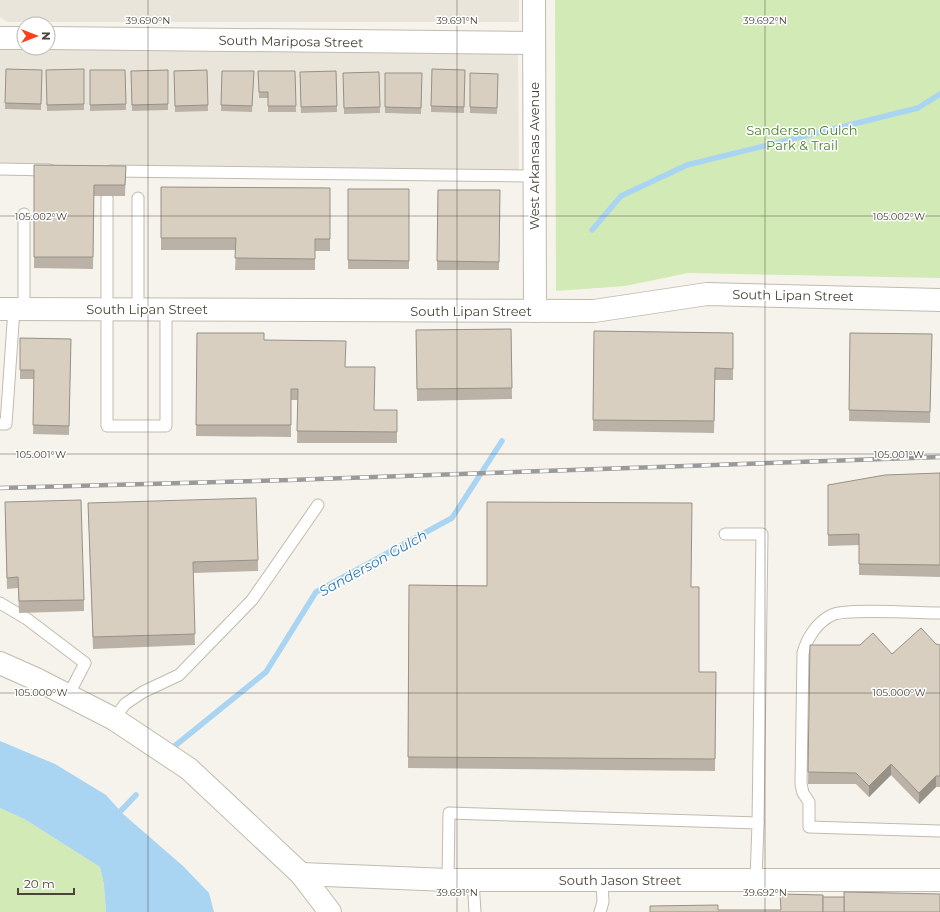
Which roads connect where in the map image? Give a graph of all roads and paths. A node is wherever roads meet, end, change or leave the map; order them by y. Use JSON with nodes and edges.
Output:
{"nodes":[{"id":1,"x":534,"y":0,"type":"edge"},
{"id":2,"x":0,"y":38,"type":"edge"},
{"id":3,"x":16,"y":38,"type":"edge"},
{"id":4,"x":56,"y":38,"type":"edge"},
{"id":5,"x":534,"y":43,"type":"junction"},
{"id":6,"x":0,"y":169,"type":"edge"},
{"id":7,"x":64,"y":170,"type":"edge"},
{"id":8,"x":104,"y":171,"type":"edge"},
{"id":9,"x":534,"y":176,"type":"junction"},
{"id":10,"x":107,"y":198,"type":"edge"},
{"id":11,"x":138,"y":198,"type":"dead end"},
{"id":12,"x":24,"y":214,"type":"dead end"},
{"id":13,"x":940,"y":300,"type":"edge"},
{"id":14,"x":13,"y":309,"type":"edge"},
{"id":15,"x":107,"y":309,"type":"junction"},
{"id":16,"x":138,"y":309,"type":"junction"},
{"id":17,"x":166,"y":309,"type":"junction"},
{"id":18,"x":534,"y":311,"type":"junction"},
{"id":19,"x":0,"y":424,"type":"edge"},
{"id":20,"x":318,"y":505,"type":"dead end"},
{"id":21,"x":725,"y":534,"type":"dead end"},
{"id":22,"x":0,"y":603,"type":"edge"},
{"id":23,"x":940,"y":613,"type":"edge"},
{"id":24,"x":0,"y":663,"type":"edge"},
{"id":25,"x":68,"y":696,"type":"junction"},
{"id":26,"x":114,"y":719,"type":"junction"},
{"id":27,"x":758,"y":823,"type":"junction"},
{"id":28,"x":940,"y":831,"type":"edge"},
{"id":29,"x":301,"y":874,"type":"junction"},
{"id":30,"x":448,"y":880,"type":"junction"},
{"id":31,"x":473,"y":880,"type":"junction"},
{"id":32,"x":602,"y":880,"type":"junction"},
{"id":33,"x":756,"y":880,"type":"junction"},
{"id":34,"x":940,"y":880,"type":"edge"},
{"id":35,"x":330,"y":912,"type":"edge"},
{"id":36,"x":475,"y":912,"type":"edge"},
{"id":37,"x":600,"y":912,"type":"edge"}],
"edges":[{"from":1,"to":5,"type":"street","name":"West Arkansas Avenue"},
{"from":2,"to":3,"type":"street"},
{"from":4,"to":5,"type":"street","name":"South Mariposa Street"},
{"from":5,"to":9,"type":"street","name":"West Arkansas Avenue"},
{"from":6,"to":7,"type":"lane"},
{"from":8,"to":9,"type":"lane"},
{"from":9,"to":18,"type":"street","name":"West Arkansas Avenue"},
{"from":10,"to":15,"type":"lane"},
{"from":11,"to":16,"type":"lane"},
{"from":12,"to":14,"type":"lane"},
{"from":13,"to":18,"type":"street","name":"South Lipan Street"},
{"from":14,"to":15,"type":"street","name":"South Lipan Street"},
{"from":14,"to":19,"type":"lane"},
{"from":15,"to":16,"type":"street","name":"South Lipan Street"},
{"from":15,"to":17,"type":"lane"},
{"from":16,"to":17,"type":"street","name":"South Lipan Street"},
{"from":17,"to":18,"type":"street","name":"South Lipan Street"},
{"from":20,"to":26,"type":"lane"},
{"from":21,"to":27,"type":"lane"},
{"from":22,"to":25,"type":"lane"},
{"from":23,"to":28,"type":"lane"},
{"from":24,"to":25,"type":"street"},
{"from":25,"to":26,"type":"street"},
{"from":26,"to":29,"type":"street"},
{"from":27,"to":30,"type":"lane"},
{"from":27,"to":33,"type":"lane"},
{"from":29,"to":30,"type":"street","name":"South Jason Street"},
{"from":29,"to":35,"type":"street"},
{"from":30,"to":31,"type":"street","name":"South Jason Street"},
{"from":31,"to":32,"type":"street","name":"South Jason Street"},
{"from":31,"to":36,"type":"lane"},
{"from":32,"to":33,"type":"street","name":"South Jason Street"},
{"from":32,"to":37,"type":"lane"},
{"from":33,"to":34,"type":"street","name":"South Jason Street"}]}
